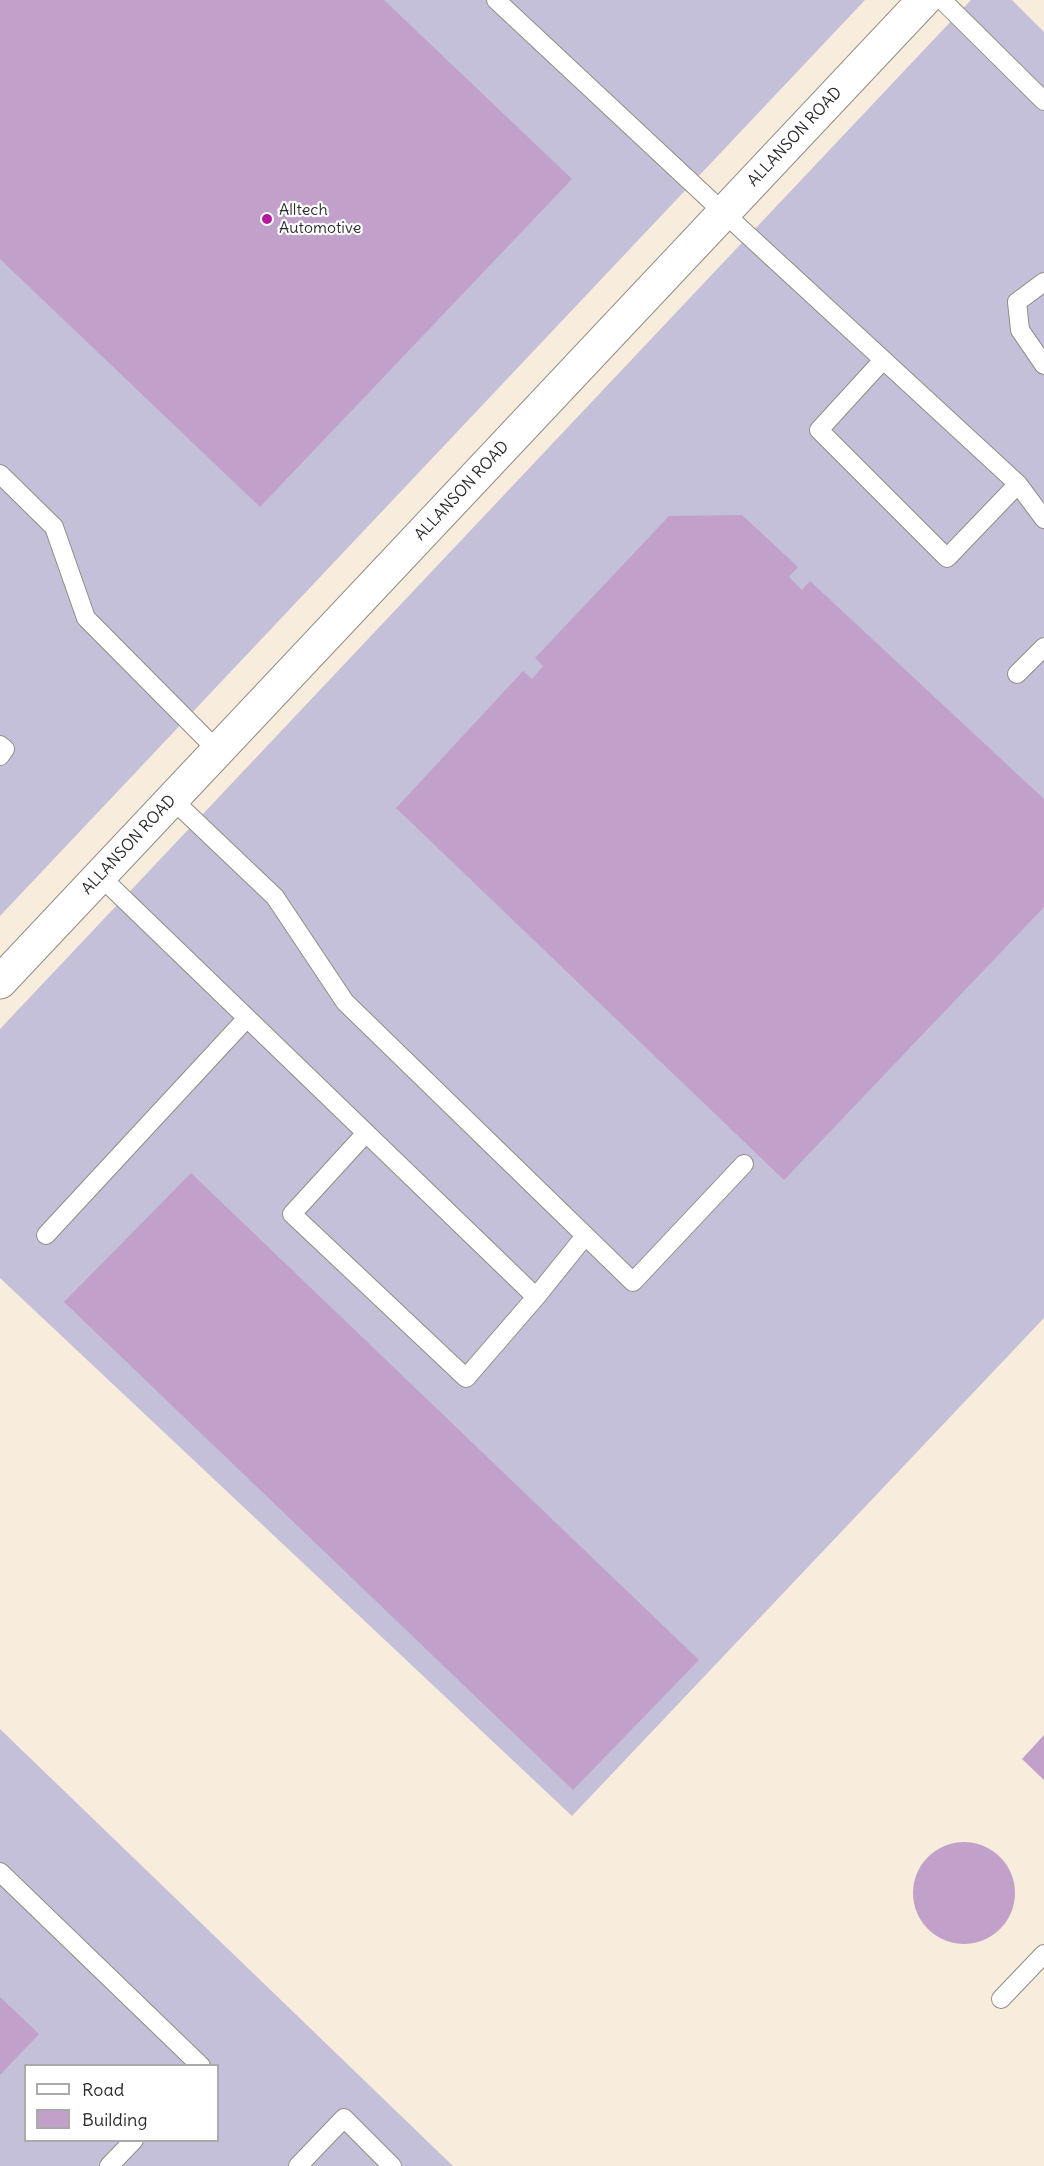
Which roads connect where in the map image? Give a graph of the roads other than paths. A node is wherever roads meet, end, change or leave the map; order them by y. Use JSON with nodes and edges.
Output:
{"nodes":[{"id":1,"x":496,"y":0,"type":"edge"},
{"id":2,"x":924,"y":0,"type":"edge"},
{"id":3,"x":942,"y":0,"type":"edge"},
{"id":4,"x":1044,"y":101,"type":"edge"},
{"id":5,"x":723,"y":213,"type":"junction"},
{"id":6,"x":1044,"y":282,"type":"edge"},
{"id":7,"x":883,"y":360,"type":"junction"},
{"id":8,"x":1044,"y":365,"type":"edge"},
{"id":9,"x":0,"y":474,"type":"edge"},
{"id":10,"x":1018,"y":484,"type":"junction"},
{"id":11,"x":1044,"y":519,"type":"edge"},
{"id":12,"x":1044,"y":647,"type":"edge"},
{"id":13,"x":1017,"y":674,"type":"dead end"},
{"id":14,"x":0,"y":745,"type":"edge"},
{"id":15,"x":218,"y":751,"type":"junction"},
{"id":16,"x":0,"y":756,"type":"edge"},
{"id":17,"x":172,"y":799,"type":"junction"},
{"id":18,"x":100,"y":876,"type":"junction"},
{"id":19,"x":4,"y":971,"type":"edge"},
{"id":20,"x":247,"y":1018,"type":"junction"},
{"id":21,"x":366,"y":1133,"type":"junction"},
{"id":22,"x":744,"y":1164,"type":"dead end"},
{"id":23,"x":46,"y":1235,"type":"dead end"},
{"id":24,"x":585,"y":1236,"type":"junction"},
{"id":25,"x":536,"y":1297,"type":"junction"},
{"id":26,"x":0,"y":1872,"type":"edge"},
{"id":27,"x":1044,"y":1954,"type":"edge"},
{"id":28,"x":1001,"y":1999,"type":"dead end"},
{"id":29,"x":199,"y":2064,"type":"edge"},
{"id":30,"x":132,"y":2142,"type":"edge"},
{"id":31,"x":109,"y":2166,"type":"edge"},
{"id":32,"x":298,"y":2166,"type":"edge"},
{"id":33,"x":392,"y":2166,"type":"edge"}],
"edges":[{"from":1,"to":5,"type":"lane"},
{"from":2,"to":5,"type":"street","name":"ALLANSON ROAD"},
{"from":3,"to":4,"type":"lane"},
{"from":5,"to":7,"type":"lane"},
{"from":5,"to":15,"type":"street","name":"ALLANSON ROAD"},
{"from":6,"to":8,"type":"lane"},
{"from":7,"to":10,"type":"lane"},
{"from":7,"to":10,"type":"lane"},
{"from":9,"to":15,"type":"lane"},
{"from":10,"to":11,"type":"lane"},
{"from":12,"to":13,"type":"lane"},
{"from":14,"to":16,"type":"lane"},
{"from":15,"to":17,"type":"street","name":"ALLANSON ROAD"},
{"from":17,"to":18,"type":"street","name":"ALLANSON ROAD"},
{"from":17,"to":24,"type":"lane"},
{"from":18,"to":19,"type":"street","name":"ALLANSON ROAD"},
{"from":18,"to":20,"type":"lane"},
{"from":20,"to":21,"type":"lane"},
{"from":20,"to":23,"type":"lane"},
{"from":21,"to":25,"type":"lane"},
{"from":21,"to":25,"type":"lane"},
{"from":22,"to":24,"type":"lane"},
{"from":24,"to":25,"type":"lane"},
{"from":26,"to":29,"type":"lane"},
{"from":27,"to":28,"type":"lane"},
{"from":30,"to":31,"type":"lane"},
{"from":32,"to":33,"type":"lane"}]}
